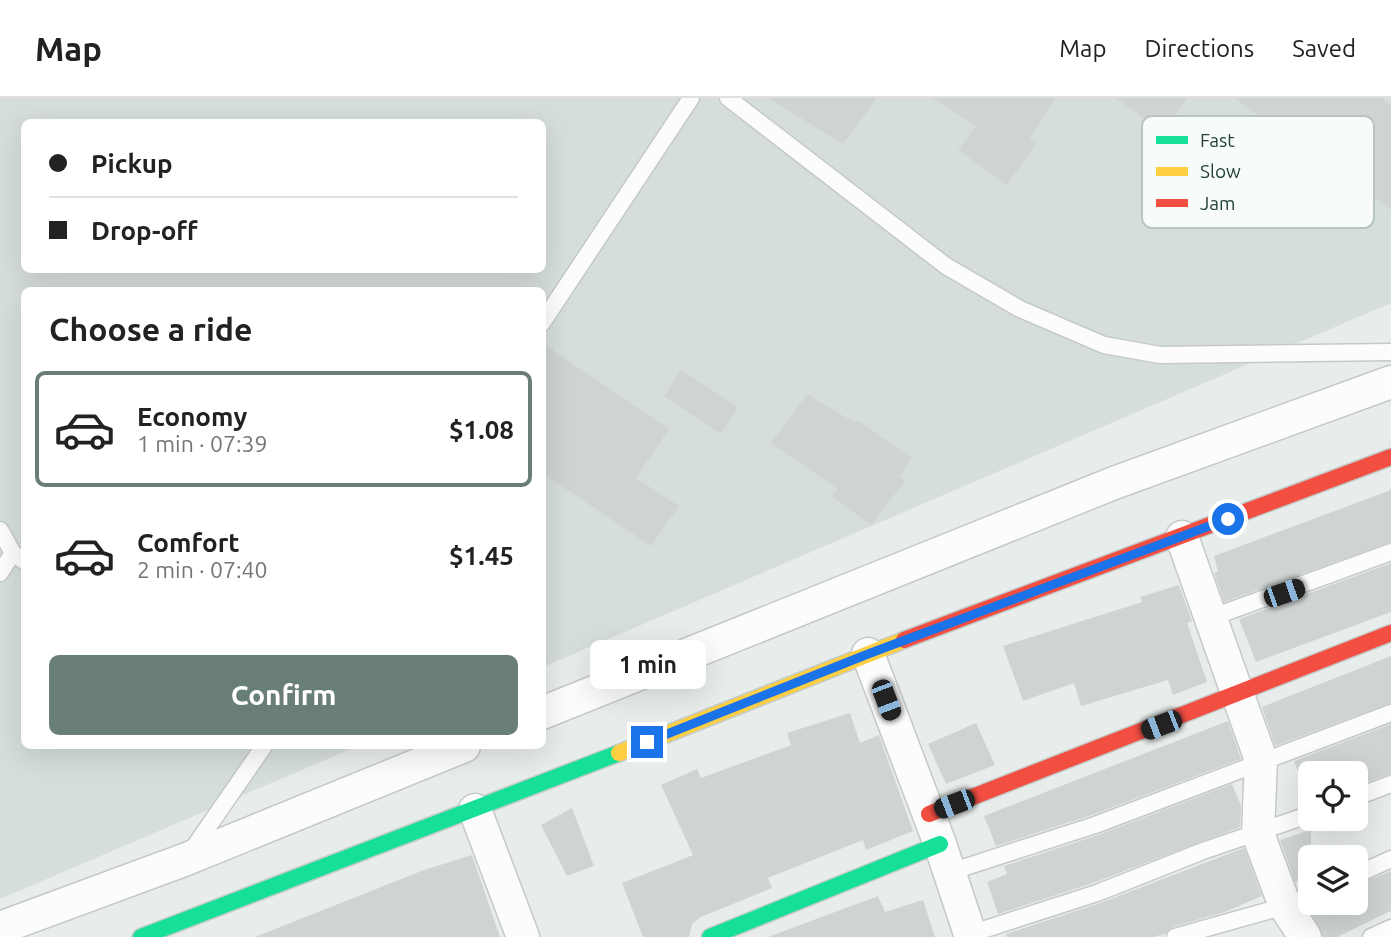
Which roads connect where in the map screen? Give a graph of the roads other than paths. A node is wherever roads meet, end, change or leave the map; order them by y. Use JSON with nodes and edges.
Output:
{"nodes":[{"id":1,"x":691,"y":98,"type":"edge"},
{"id":2,"x":729,"y":98,"type":"edge"},
{"id":3,"x":546,"y":317,"type":"edge"},
{"id":4,"x":1391,"y":352,"type":"edge"},
{"id":5,"x":1391,"y":382,"type":"edge"},
{"id":6,"x":1391,"y":457,"type":"edge"},
{"id":7,"x":0,"y":530,"type":"edge"},
{"id":8,"x":1182,"y":537,"type":"junction"},
{"id":9,"x":1391,"y":552,"type":"edge"},
{"id":10,"x":19,"y":557,"type":"edge"},
{"id":11,"x":0,"y":573,"type":"edge"},
{"id":12,"x":1210,"y":618,"type":"junction"},
{"id":13,"x":1391,"y":633,"type":"edge"},
{"id":14,"x":868,"y":654,"type":"junction"},
{"id":15,"x":1238,"y":695,"type":"junction"},
{"id":16,"x":546,"y":711,"type":"edge"},
{"id":17,"x":1391,"y":713,"type":"edge"},
{"id":18,"x":262,"y":749,"type":"edge"},
{"id":19,"x":457,"y":749,"type":"edge"},
{"id":20,"x":1261,"y":760,"type":"junction"},
{"id":21,"x":1391,"y":784,"type":"edge"},
{"id":22,"x":1368,"y":793,"type":"edge"},
{"id":23,"x":475,"y":810,"type":"junction"},
{"id":24,"x":929,"y":814,"type":"junction"},
{"id":25,"x":1298,"y":819,"type":"edge"},
{"id":26,"x":1258,"y":834,"type":"junction"},
{"id":27,"x":945,"y":858,"type":"junction"},
{"id":28,"x":1391,"y":859,"type":"edge"},
{"id":29,"x":184,"y":860,"type":"junction"},
{"id":30,"x":1368,"y":870,"type":"edge"},
{"id":31,"x":1298,"y":900,"type":"edge"},
{"id":32,"x":1301,"y":915,"type":"edge"},
{"id":33,"x":0,"y":928,"type":"edge"},
{"id":34,"x":1391,"y":928,"type":"edge"},
{"id":35,"x":971,"y":936,"type":"edge"},
{"id":36,"x":141,"y":937,"type":"edge"},
{"id":37,"x":523,"y":937,"type":"edge"},
{"id":38,"x":710,"y":937,"type":"edge"},
{"id":39,"x":1175,"y":937,"type":"edge"},
{"id":40,"x":1305,"y":937,"type":"edge"},
{"id":41,"x":1371,"y":937,"type":"edge"}],
"edges":[{"from":1,"to":3,"type":"lane"},
{"from":2,"to":4,"type":"lane"},
{"from":5,"to":16,"type":"street"},
{"from":6,"to":8,"type":"street"},
{"from":7,"to":10,"type":"lane"},
{"from":8,"to":12,"type":"street"},
{"from":8,"to":14,"type":"street"},
{"from":9,"to":12,"type":"lane"},
{"from":10,"to":11,"type":"lane"},
{"from":12,"to":15,"type":"street"},
{"from":13,"to":15,"type":"street"},
{"from":14,"to":23,"type":"street"},
{"from":14,"to":24,"type":"street"},
{"from":15,"to":20,"type":"street"},
{"from":15,"to":24,"type":"street"},
{"from":17,"to":20,"type":"lane"},
{"from":18,"to":29,"type":"lane"},
{"from":19,"to":29,"type":"street"},
{"from":20,"to":26,"type":"street"},
{"from":20,"to":27,"type":"lane"},
{"from":21,"to":22,"type":"lane"},
{"from":23,"to":36,"type":"street"},
{"from":23,"to":37,"type":"street"},
{"from":24,"to":27,"type":"street"},
{"from":25,"to":26,"type":"lane"},
{"from":26,"to":31,"type":"street"},
{"from":26,"to":35,"type":"lane"},
{"from":27,"to":35,"type":"street"},
{"from":27,"to":38,"type":"street"},
{"from":28,"to":30,"type":"lane"},
{"from":29,"to":33,"type":"street"},
{"from":31,"to":39,"type":"lane"},
{"from":32,"to":40,"type":"street"},
{"from":34,"to":41,"type":"lane"}]}
